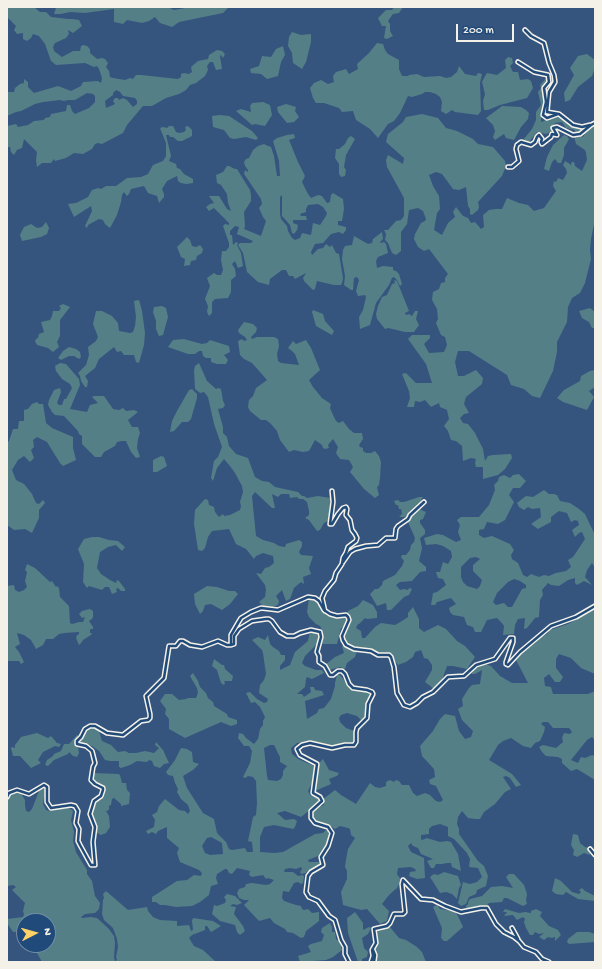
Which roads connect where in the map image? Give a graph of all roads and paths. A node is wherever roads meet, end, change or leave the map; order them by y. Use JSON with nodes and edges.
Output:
{"nodes":[{"id":1,"x":525,"y":30,"type":"dead end"},
{"id":2,"x":518,"y":62,"type":"dead end"},
{"id":3,"x":559,"y":114,"type":"junction"},
{"id":4,"x":595,"y":123,"type":"edge"},
{"id":5,"x":590,"y":125,"type":"junction"},
{"id":6,"x":508,"y":166,"type":"dead end"},
{"id":7,"x":332,"y":491,"type":"dead end"},
{"id":8,"x":424,"y":502,"type":"dead end"},
{"id":9,"x":342,"y":564,"type":"junction"},
{"id":10,"x":595,"y":606,"type":"edge"},
{"id":11,"x":326,"y":612,"type":"junction"},
{"id":12,"x":231,"y":645,"type":"junction"},
{"id":13,"x":7,"y":797,"type":"edge"},
{"id":14,"x":590,"y":850,"type":"dead end"},
{"id":15,"x":595,"y":854,"type":"edge"},
{"id":16,"x":512,"y":928,"type":"dead end"},
{"id":17,"x":519,"y":941,"type":"junction"},
{"id":18,"x":372,"y":950,"type":"junction"},
{"id":19,"x":349,"y":962,"type":"edge"},
{"id":20,"x":370,"y":962,"type":"edge"},
{"id":21,"x":374,"y":962,"type":"edge"},
{"id":22,"x":549,"y":962,"type":"edge"}],
"edges":[{"from":1,"to":3,"type":"street"},
{"from":2,"to":3,"type":"street"},
{"from":3,"to":5,"type":"street"},
{"from":4,"to":5,"type":"street"},
{"from":5,"to":6,"type":"street"},
{"from":7,"to":9,"type":"street"},
{"from":8,"to":9,"type":"street"},
{"from":9,"to":11,"type":"street"},
{"from":10,"to":11,"type":"street"},
{"from":11,"to":12,"type":"street"},
{"from":12,"to":13,"type":"street"},
{"from":12,"to":19,"type":"street"},
{"from":14,"to":15,"type":"street"},
{"from":16,"to":17,"type":"street"},
{"from":17,"to":18,"type":"street"},
{"from":17,"to":22,"type":"street"},
{"from":18,"to":20,"type":"street"},
{"from":18,"to":21,"type":"street"}]}
